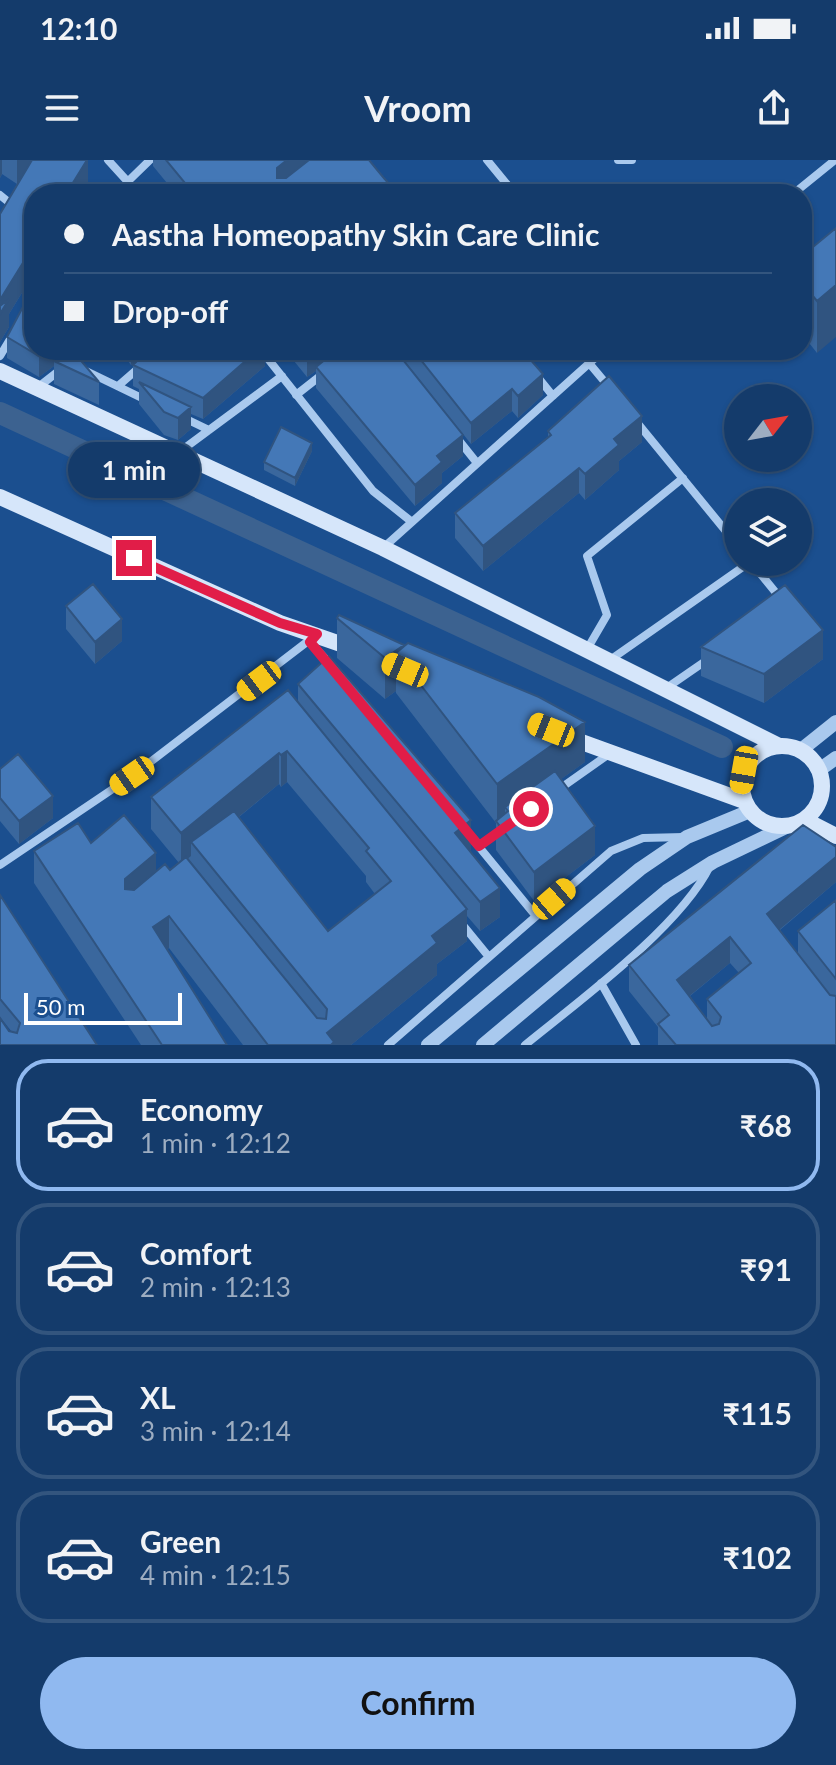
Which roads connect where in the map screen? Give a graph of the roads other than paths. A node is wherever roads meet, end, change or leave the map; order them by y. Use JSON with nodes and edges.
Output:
{"nodes":[{"id":1,"x":108,"y":160,"type":"edge"},
{"id":2,"x":150,"y":160,"type":"edge"},
{"id":3,"x":487,"y":160,"type":"edge"},
{"id":4,"x":618,"y":160,"type":"edge"},
{"id":5,"x":632,"y":160,"type":"edge"},
{"id":6,"x":835,"y":160,"type":"edge"},
{"id":7,"x":128,"y":180,"type":"junction"},
{"id":8,"x":124,"y":184,"type":"edge"},
{"id":9,"x":131,"y":184,"type":"edge"},
{"id":10,"x":507,"y":184,"type":"edge"},
{"id":11,"x":805,"y":184,"type":"edge"},
{"id":12,"x":20,"y":193,"type":"edge"},
{"id":13,"x":0,"y":195,"type":"edge"},
{"id":14,"x":19,"y":324,"type":"edge"},
{"id":15,"x":0,"y":356,"type":"edge"},
{"id":16,"x":73,"y":360,"type":"edge"},
{"id":17,"x":148,"y":360,"type":"edge"},
{"id":18,"x":269,"y":360,"type":"edge"},
{"id":19,"x":592,"y":360,"type":"edge"},
{"id":20,"x":525,"y":361,"type":"edge"},
{"id":21,"x":69,"y":363,"type":"junction"},
{"id":22,"x":589,"y":363,"type":"junction"},
{"id":23,"x":330,"y":368,"type":"edge"},
{"id":24,"x":0,"y":371,"type":"edge"},
{"id":25,"x":282,"y":376,"type":"junction"},
{"id":26,"x":118,"y":386,"type":"junction"},
{"id":27,"x":37,"y":388,"type":"junction"},
{"id":28,"x":296,"y":395,"type":"junction"},
{"id":29,"x":553,"y":396,"type":"junction"},
{"id":30,"x":617,"y":398,"type":"edge"},
{"id":31,"x":157,"y":405,"type":"edge"},
{"id":32,"x":627,"y":409,"type":"edge"},
{"id":33,"x":170,"y":411,"type":"edge"},
{"id":34,"x":450,"y":429,"type":"edge"},
{"id":35,"x":209,"y":430,"type":"junction"},
{"id":36,"x":178,"y":453,"type":"junction"},
{"id":37,"x":477,"y":463,"type":"junction"},
{"id":38,"x":683,"y":478,"type":"junction"},
{"id":39,"x":0,"y":497,"type":"edge"},
{"id":40,"x":412,"y":522,"type":"junction"},
{"id":41,"x":724,"y":529,"type":"edge"},
{"id":42,"x":383,"y":548,"type":"junction"},
{"id":43,"x":731,"y":576,"type":"edge"},
{"id":44,"x":762,"y":576,"type":"edge"},
{"id":45,"x":774,"y":614,"type":"edge"},
{"id":46,"x":314,"y":638,"type":"junction"},
{"id":47,"x":586,"y":651,"type":"junction"},
{"id":48,"x":712,"y":656,"type":"edge"},
{"id":49,"x":376,"y":658,"type":"edge"},
{"id":50,"x":608,"y":662,"type":"junction"},
{"id":51,"x":342,"y":679,"type":"edge"},
{"id":52,"x":663,"y":691,"type":"junction"},
{"id":53,"x":836,"y":722,"type":"edge"},
{"id":54,"x":551,"y":730,"type":"edge"},
{"id":55,"x":779,"y":746,"type":"junction"},
{"id":56,"x":801,"y":750,"type":"junction"},
{"id":57,"x":609,"y":754,"type":"junction"},
{"id":58,"x":836,"y":758,"type":"edge"},
{"id":59,"x":819,"y":770,"type":"junction"},
{"id":60,"x":830,"y":791,"type":"edge"},
{"id":61,"x":544,"y":800,"type":"edge"},
{"id":62,"x":747,"y":806,"type":"junction"},
{"id":63,"x":518,"y":819,"type":"edge"},
{"id":64,"x":805,"y":820,"type":"junction"},
{"id":65,"x":459,"y":822,"type":"edge"},
{"id":66,"x":786,"y":827,"type":"junction"},
{"id":67,"x":836,"y":836,"type":"edge"},
{"id":68,"x":687,"y":837,"type":"junction"},
{"id":69,"x":479,"y":846,"type":"junction"},
{"id":70,"x":713,"y":862,"type":"junction"},
{"id":71,"x":0,"y":865,"type":"edge"},
{"id":72,"x":535,"y":915,"type":"junction"},
{"id":73,"x":459,"y":920,"type":"edge"},
{"id":74,"x":489,"y":957,"type":"junction"},
{"id":75,"x":601,"y":983,"type":"junction"},
{"id":76,"x":388,"y":1045,"type":"edge"},
{"id":77,"x":428,"y":1045,"type":"edge"},
{"id":78,"x":483,"y":1045,"type":"edge"},
{"id":79,"x":525,"y":1045,"type":"edge"},
{"id":80,"x":636,"y":1045,"type":"edge"}],
"edges":[{"from":1,"to":7,"type":"street"},
{"from":2,"to":7,"type":"street"},
{"from":3,"to":10,"type":"street"},
{"from":4,"to":5,"type":"street"},
{"from":6,"to":11,"type":"street"},
{"from":7,"to":8,"type":"street"},
{"from":7,"to":9,"type":"street"},
{"from":12,"to":13,"type":"street"},
{"from":14,"to":15,"type":"street"},
{"from":16,"to":21,"type":"street"},
{"from":17,"to":26,"type":"street"},
{"from":18,"to":25,"type":"street"},
{"from":19,"to":22,"type":"street"},
{"from":20,"to":29,"type":"street"},
{"from":21,"to":26,"type":"street"},
{"from":21,"to":27,"type":"street"},
{"from":22,"to":29,"type":"street"},
{"from":22,"to":30,"type":"street"},
{"from":23,"to":28,"type":"street"},
{"from":24,"to":27,"type":"main road"},
{"from":25,"to":28,"type":"street"},
{"from":25,"to":35,"type":"street"},
{"from":26,"to":31,"type":"street"},
{"from":27,"to":36,"type":"main road"},
{"from":28,"to":40,"type":"street"},
{"from":29,"to":37,"type":"street"},
{"from":32,"to":38,"type":"street"},
{"from":33,"to":35,"type":"street"},
{"from":34,"to":37,"type":"street"},
{"from":35,"to":36,"type":"street"},
{"from":36,"to":42,"type":"main road"},
{"from":37,"to":40,"type":"street"},
{"from":38,"to":41,"type":"street"},
{"from":38,"to":47,"type":"street"},
{"from":39,"to":46,"type":"main road"},
{"from":40,"to":42,"type":"street"},
{"from":42,"to":47,"type":"main road"},
{"from":43,"to":50,"type":"street"},
{"from":44,"to":45,"type":"street"},
{"from":46,"to":49,"type":"main road"},
{"from":46,"to":51,"type":"street"},
{"from":46,"to":71,"type":"street"},
{"from":47,"to":50,"type":"main road"},
{"from":48,"to":52,"type":"street"},
{"from":50,"to":52,"type":"main road"},
{"from":52,"to":55,"type":"main road"},
{"from":53,"to":56,"type":"street"},
{"from":54,"to":57,"type":"main road"},
{"from":55,"to":56,"type":"main road"},
{"from":55,"to":62,"type":"main road"},
{"from":56,"to":59,"type":"main road"},
{"from":57,"to":61,"type":"street"},
{"from":57,"to":62,"type":"main road"},
{"from":58,"to":59,"type":"street"},
{"from":59,"to":60,"type":"main road"},
{"from":60,"to":64,"type":"main road"},
{"from":62,"to":66,"type":"main road"},
{"from":62,"to":68,"type":"street"},
{"from":63,"to":69,"type":"street"},
{"from":64,"to":66,"type":"main road"},
{"from":64,"to":67,"type":"main road"},
{"from":65,"to":69,"type":"street"},
{"from":66,"to":70,"type":"street"},
{"from":68,"to":72,"type":"street"},
{"from":68,"to":77,"type":"street"},
{"from":69,"to":72,"type":"street"},
{"from":70,"to":75,"type":"street"},
{"from":70,"to":78,"type":"street"},
{"from":72,"to":74,"type":"street"},
{"from":73,"to":74,"type":"street"},
{"from":74,"to":76,"type":"street"},
{"from":75,"to":79,"type":"street"},
{"from":75,"to":80,"type":"street"}]}
